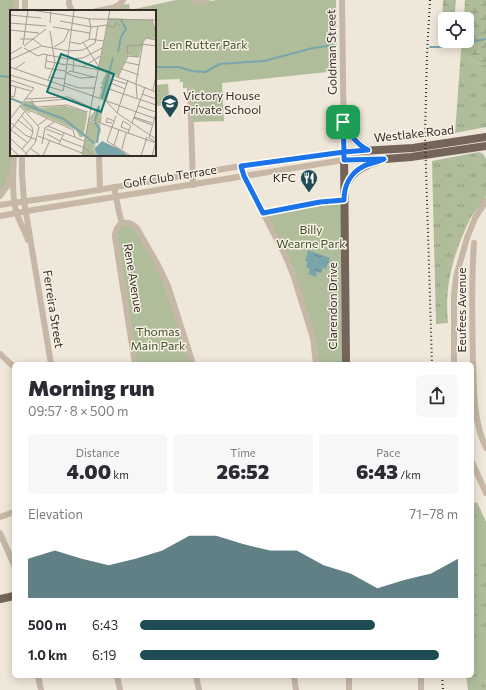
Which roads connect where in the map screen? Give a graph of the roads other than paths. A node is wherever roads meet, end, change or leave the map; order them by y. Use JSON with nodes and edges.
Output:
{"nodes":[{"id":1,"x":69,"y":0,"type":"edge"},
{"id":2,"x":124,"y":0,"type":"edge"},
{"id":3,"x":194,"y":0,"type":"edge"},
{"id":4,"x":207,"y":0,"type":"edge"},
{"id":5,"x":342,"y":0,"type":"edge"},
{"id":6,"x":71,"y":10,"type":"edge"},
{"id":7,"x":101,"y":10,"type":"edge"},
{"id":8,"x":190,"y":89,"type":"dead end"},
{"id":9,"x":343,"y":122,"type":"junction"},
{"id":10,"x":485,"y":141,"type":"edge"},
{"id":11,"x":368,"y":150,"type":"junction"},
{"id":12,"x":14,"y":156,"type":"edge"},
{"id":13,"x":22,"y":156,"type":"edge"},
{"id":14,"x":99,"y":156,"type":"edge"},
{"id":15,"x":344,"y":156,"type":"junction"},
{"id":16,"x":384,"y":159,"type":"junction"},
{"id":17,"x":241,"y":166,"type":"junction"},
{"id":18,"x":13,"y":170,"type":"junction"},
{"id":19,"x":193,"y":174,"type":"junction"},
{"id":20,"x":244,"y":176,"type":"junction"},
{"id":21,"x":194,"y":185,"type":"junction"},
{"id":22,"x":114,"y":187,"type":"junction"},
{"id":23,"x":100,"y":190,"type":"junction"},
{"id":24,"x":0,"y":196,"type":"edge"},
{"id":25,"x":344,"y":196,"type":"junction"},
{"id":26,"x":116,"y":197,"type":"junction"},
{"id":27,"x":24,"y":201,"type":"junction"},
{"id":28,"x":486,"y":201,"type":"edge"},
{"id":29,"x":14,"y":203,"type":"junction"},
{"id":30,"x":0,"y":205,"type":"edge"},
{"id":31,"x":26,"y":211,"type":"junction"},
{"id":32,"x":17,"y":213,"type":"junction"},
{"id":33,"x":263,"y":213,"type":"junction"},
{"id":34,"x":0,"y":216,"type":"edge"},
{"id":35,"x":122,"y":223,"type":"junction"},
{"id":36,"x":474,"y":243,"type":"dead end"},
{"id":37,"x":34,"y":257,"type":"junction"},
{"id":38,"x":0,"y":354,"type":"edge"},
{"id":39,"x":51,"y":362,"type":"edge"},
{"id":40,"x":135,"y":362,"type":"edge"},
{"id":41,"x":192,"y":362,"type":"edge"},
{"id":42,"x":316,"y":362,"type":"edge"},
{"id":43,"x":346,"y":362,"type":"edge"},
{"id":44,"x":454,"y":362,"type":"edge"},
{"id":45,"x":473,"y":362,"type":"edge"},
{"id":46,"x":12,"y":365,"type":"edge"},
{"id":47,"x":474,"y":395,"type":"edge"},
{"id":48,"x":486,"y":448,"type":"edge"},
{"id":49,"x":474,"y":466,"type":"edge"},
{"id":50,"x":486,"y":493,"type":"edge"},
{"id":51,"x":12,"y":513,"type":"edge"},
{"id":52,"x":0,"y":517,"type":"edge"},
{"id":53,"x":0,"y":533,"type":"edge"},
{"id":54,"x":12,"y":560,"type":"edge"},
{"id":55,"x":12,"y":596,"type":"edge"},
{"id":56,"x":0,"y":599,"type":"edge"},
{"id":57,"x":38,"y":678,"type":"edge"},
{"id":58,"x":117,"y":678,"type":"edge"},
{"id":59,"x":196,"y":678,"type":"edge"},
{"id":60,"x":294,"y":678,"type":"edge"},
{"id":61,"x":349,"y":678,"type":"edge"},
{"id":62,"x":421,"y":678,"type":"edge"},
{"id":63,"x":41,"y":690,"type":"edge"},
{"id":64,"x":120,"y":690,"type":"edge"},
{"id":65,"x":199,"y":690,"type":"edge"},
{"id":66,"x":296,"y":690,"type":"edge"},
{"id":67,"x":349,"y":690,"type":"edge"},
{"id":68,"x":421,"y":690,"type":"edge"}],
"edges":[{"from":1,"to":6,"type":"street"},
{"from":2,"to":7,"type":"street"},
{"from":3,"to":4,"type":"street"},
{"from":5,"to":9,"type":"street","name":"Goldman Street"},
{"from":8,"to":19,"type":"street"},
{"from":9,"to":11,"type":"main road"},
{"from":9,"to":15,"type":"street","name":"Goldman Street"},
{"from":10,"to":11,"type":"main road","name":"Westlake Road"},
{"from":10,"to":16,"type":"main road","name":"Westlake Road"},
{"from":11,"to":15,"type":"main road","name":"Westlake Road"},
{"from":12,"to":18,"type":"street"},
{"from":13,"to":27,"type":"street","name":"Ferreira Street"},
{"from":14,"to":23,"type":"street"},
{"from":15,"to":16,"type":"main road","name":"Westlake Road"},
{"from":15,"to":17,"type":"street","name":"Golf Club Terrace"},
{"from":15,"to":20,"type":"street","name":"Golf Club Terrace"},
{"from":15,"to":25,"type":"main road","name":"Clarendon Drive"},
{"from":16,"to":25,"type":"main road"},
{"from":17,"to":19,"type":"street","name":"Golf Club Terrace"},
{"from":17,"to":20,"type":"street"},
{"from":18,"to":24,"type":"street"},
{"from":18,"to":29,"type":"street","name":"Ferreira Street"},
{"from":19,"to":21,"type":"street"},
{"from":19,"to":22,"type":"street","name":"Golf Club Terrace"},
{"from":20,"to":21,"type":"street","name":"Golf Club Terrace"},
{"from":20,"to":33,"type":"street"},
{"from":21,"to":26,"type":"street","name":"Golf Club Terrace"},
{"from":22,"to":23,"type":"street","name":"Golf Club Terrace"},
{"from":22,"to":26,"type":"street"},
{"from":23,"to":27,"type":"street","name":"Golf Club Terrace"},
{"from":25,"to":33,"type":"street"},
{"from":25,"to":43,"type":"main road","name":"Clarendon Drive"},
{"from":26,"to":31,"type":"street","name":"Golf Club Terrace"},
{"from":26,"to":35,"type":"street"},
{"from":27,"to":29,"type":"street","name":"Golf Club Terrace"},
{"from":27,"to":31,"type":"street","name":"Ferreira Street"},
{"from":28,"to":44,"type":"street","name":"Eeufees Avenue"},
{"from":29,"to":30,"type":"street","name":"Golf Club Terrace"},
{"from":29,"to":32,"type":"street","name":"Ferreira Street"},
{"from":31,"to":32,"type":"street","name":"Golf Club Terrace"},
{"from":31,"to":37,"type":"street","name":"Ferreira Street"},
{"from":32,"to":34,"type":"street","name":"Golf Club Terrace"},
{"from":32,"to":37,"type":"street","name":"Ferreira Street"},
{"from":33,"to":42,"type":"street"},
{"from":35,"to":40,"type":"street","name":"Rene Avenue"},
{"from":35,"to":41,"type":"street"},
{"from":36,"to":45,"type":"street","name":"Eeufees Avenue"},
{"from":37,"to":39,"type":"street","name":"Ferreira Street"},
{"from":38,"to":46,"type":"street"},
{"from":47,"to":48,"type":"street","name":"Eeufees Avenue"},
{"from":49,"to":50,"type":"street"},
{"from":51,"to":52,"type":"street"},
{"from":53,"to":54,"type":"street"},
{"from":55,"to":56,"type":"main road"},
{"from":57,"to":63,"type":"street"},
{"from":58,"to":64,"type":"street"},
{"from":59,"to":65,"type":"street"},
{"from":60,"to":66,"type":"street"},
{"from":61,"to":67,"type":"street"},
{"from":62,"to":68,"type":"street"}]}
